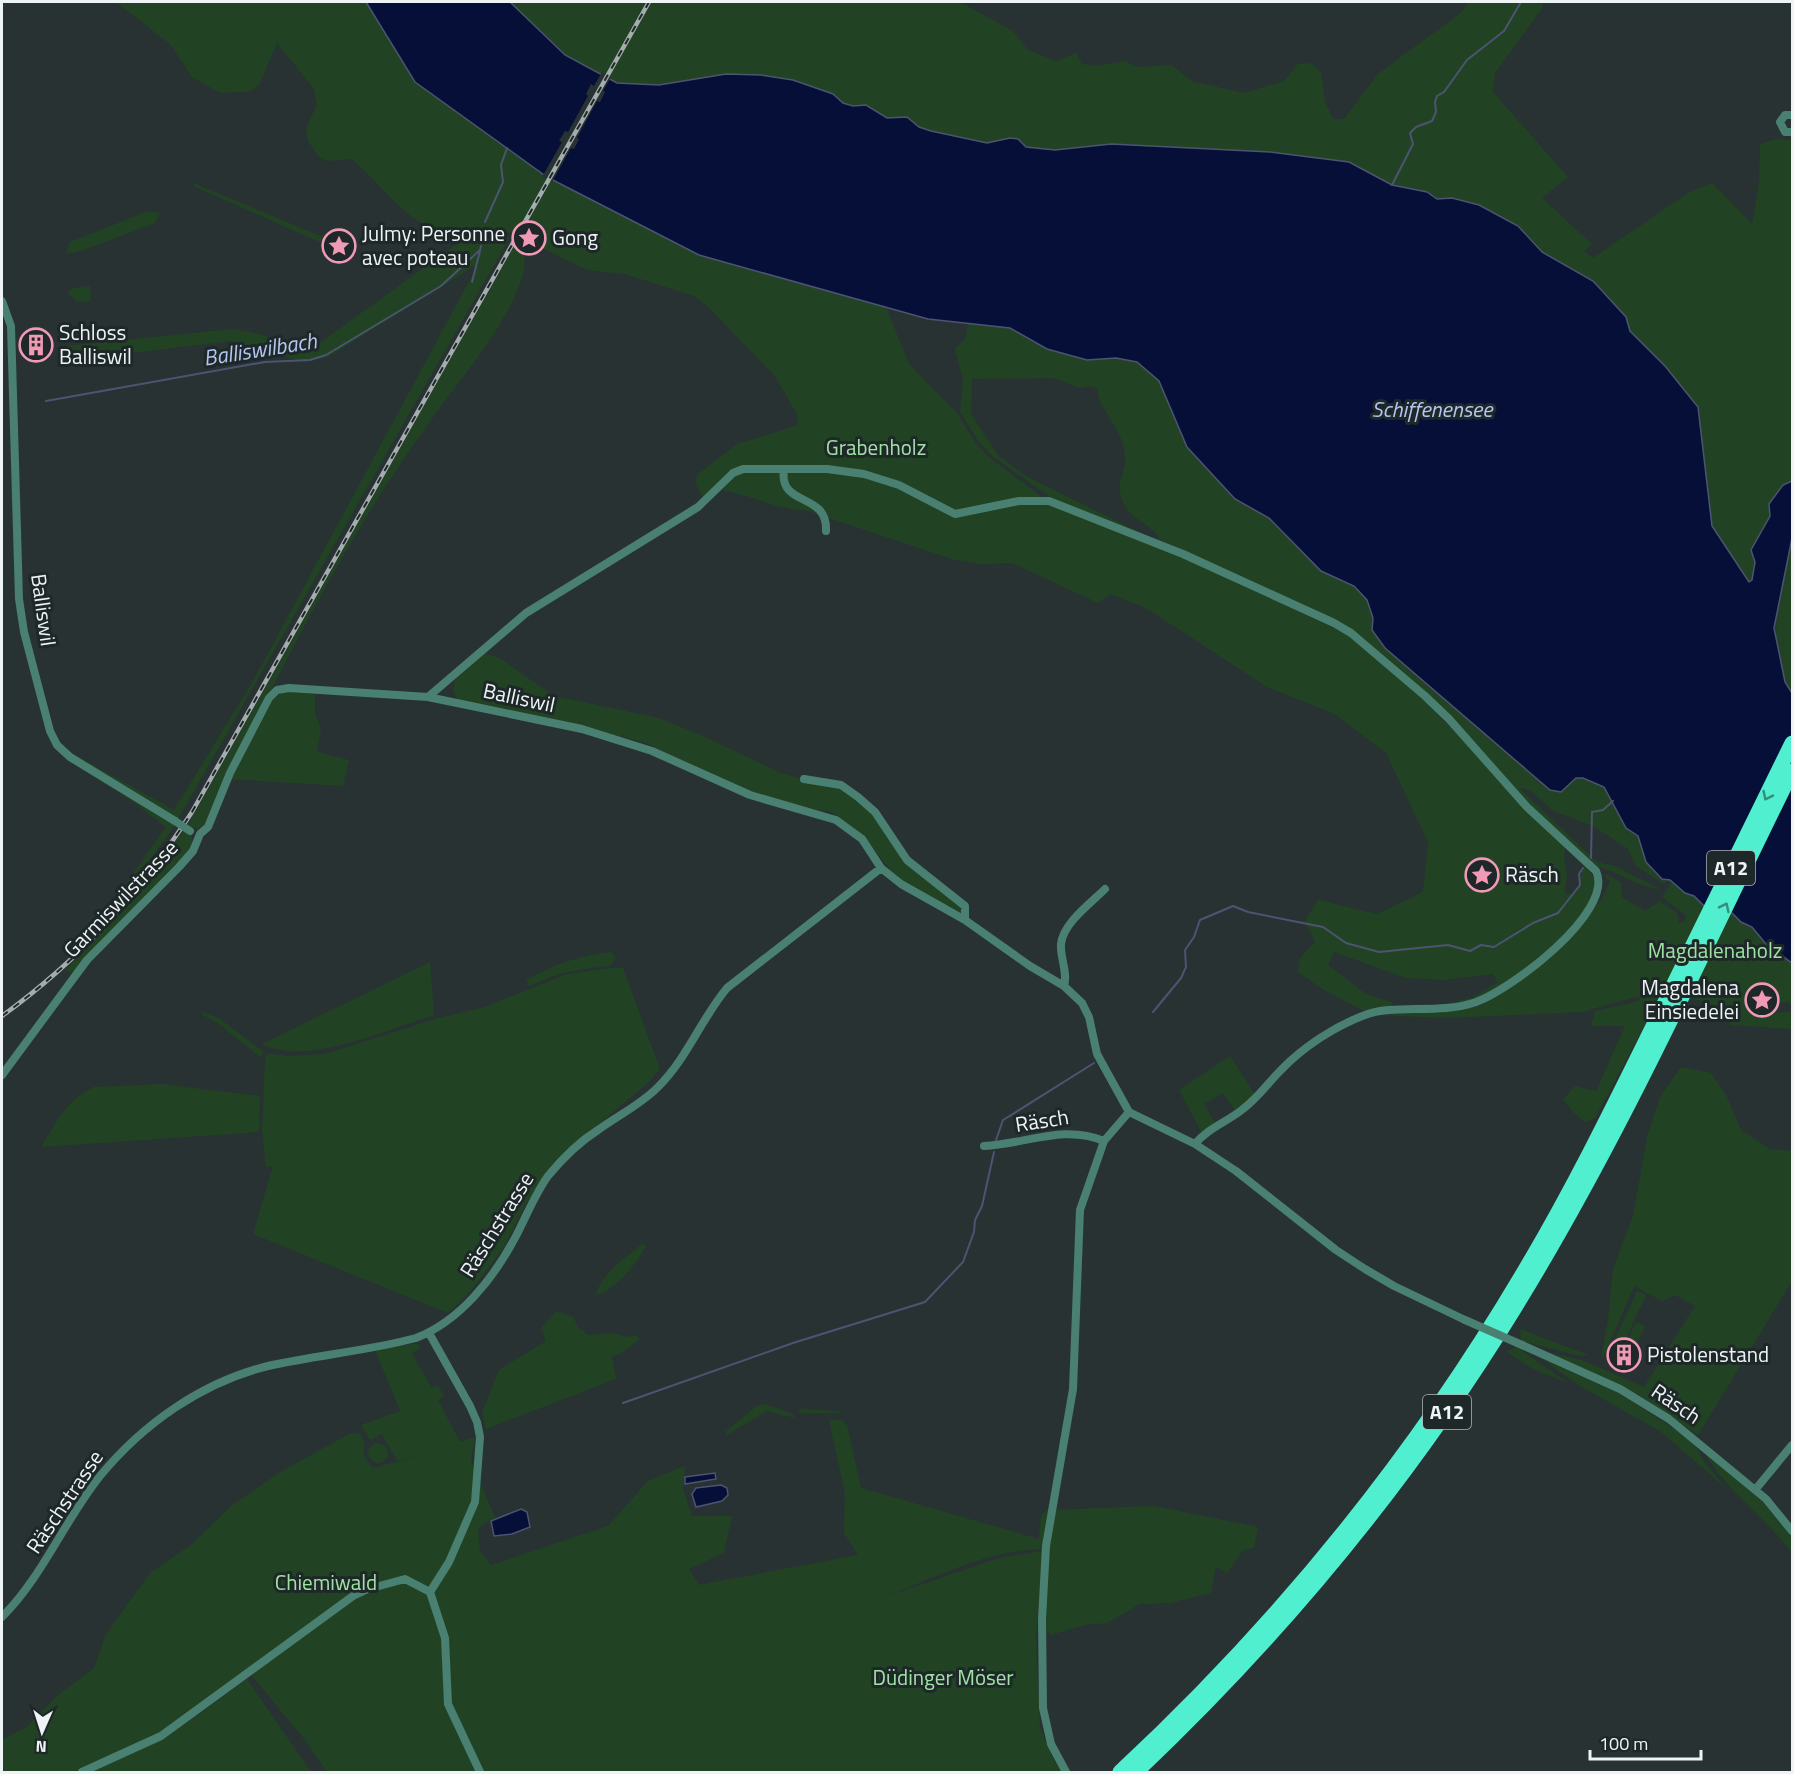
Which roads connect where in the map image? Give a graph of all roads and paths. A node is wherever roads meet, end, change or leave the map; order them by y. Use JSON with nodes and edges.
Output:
{"nodes":[{"id":1,"x":1792,"y":115,"type":"edge"},
{"id":2,"x":1792,"y":132,"type":"edge"},
{"id":3,"x":2,"y":301,"type":"edge"},
{"id":4,"x":784,"y":469,"type":"junction"},
{"id":5,"x":826,"y":531,"type":"dead end"},
{"id":6,"x":450,"y":681,"type":"junction"},
{"id":7,"x":428,"y":697,"type":"junction"},
{"id":8,"x":452,"y":702,"type":"junction"},
{"id":9,"x":1792,"y":743,"type":"edge"},
{"id":10,"x":1792,"y":771,"type":"edge"},
{"id":11,"x":804,"y":779,"type":"dead end"},
{"id":12,"x":200,"y":834,"type":"junction"},
{"id":13,"x":881,"y":868,"type":"junction"},
{"id":14,"x":1105,"y":889,"type":"dead end"},
{"id":15,"x":965,"y":920,"type":"junction"},
{"id":16,"x":1064,"y":986,"type":"junction"},
{"id":17,"x":1675,"y":995,"type":"junction"},
{"id":18,"x":2,"y":1075,"type":"edge"},
{"id":19,"x":1129,"y":1112,"type":"junction"},
{"id":20,"x":1104,"y":1141,"type":"junction"},
{"id":21,"x":1195,"y":1144,"type":"junction"},
{"id":22,"x":984,"y":1146,"type":"dead end"},
{"id":23,"x":429,"y":1333,"type":"junction"},
{"id":24,"x":1792,"y":1444,"type":"edge"},
{"id":25,"x":1755,"y":1490,"type":"junction"},
{"id":26,"x":1792,"y":1531,"type":"edge"},
{"id":27,"x":430,"y":1592,"type":"junction"},
{"id":28,"x":2,"y":1617,"type":"edge"},
{"id":29,"x":82,"y":1773,"type":"edge"},
{"id":30,"x":480,"y":1773,"type":"edge"},
{"id":31,"x":1066,"y":1773,"type":"edge"},
{"id":32,"x":1120,"y":1773,"type":"edge"},
{"id":33,"x":1136,"y":1773,"type":"edge"}],
"edges":[{"from":1,"to":2,"type":"street"},
{"from":3,"to":12,"type":"street","name":"Balliswil","bridge":true},
{"from":4,"to":5,"type":"street"},
{"from":4,"to":6,"type":"street"},
{"from":4,"to":21,"type":"street"},
{"from":6,"to":7,"type":"street"},
{"from":6,"to":8,"type":"street"},
{"from":7,"to":8,"type":"street","name":"Balliswil"},
{"from":7,"to":12,"type":"street","name":"Balliswil"},
{"from":8,"to":13,"type":"street","name":"Balliswil"},
{"from":9,"to":17,"type":"highway","number":"A12","one_way":true},
{"from":17,"to":10,"type":"highway","number":"A12","one_way":true},
{"from":11,"to":15,"type":"street"},
{"from":12,"to":18,"type":"street","name":"Garmiswilstrasse"},
{"from":13,"to":15,"type":"street"},
{"from":13,"to":23,"type":"street","name":"Räschstrasse"},
{"from":14,"to":16,"type":"street"},
{"from":15,"to":16,"type":"street"},
{"from":16,"to":19,"type":"street"},
{"from":17,"to":32,"type":"highway","number":"A12"},
{"from":17,"to":33,"type":"highway","number":"A12"},
{"from":19,"to":20,"type":"street"},
{"from":19,"to":21,"type":"street"},
{"from":20,"to":22,"type":"street","name":"Räsch"},
{"from":20,"to":31,"type":"street"},
{"from":21,"to":25,"type":"street","name":"Räsch","bridge":true},
{"from":23,"to":27,"type":"street"},
{"from":23,"to":28,"type":"street","name":"Räschstrasse"},
{"from":24,"to":25,"type":"street"},
{"from":25,"to":26,"type":"street","name":"Räsch"},
{"from":27,"to":29,"type":"street"},
{"from":27,"to":30,"type":"street"}]}
